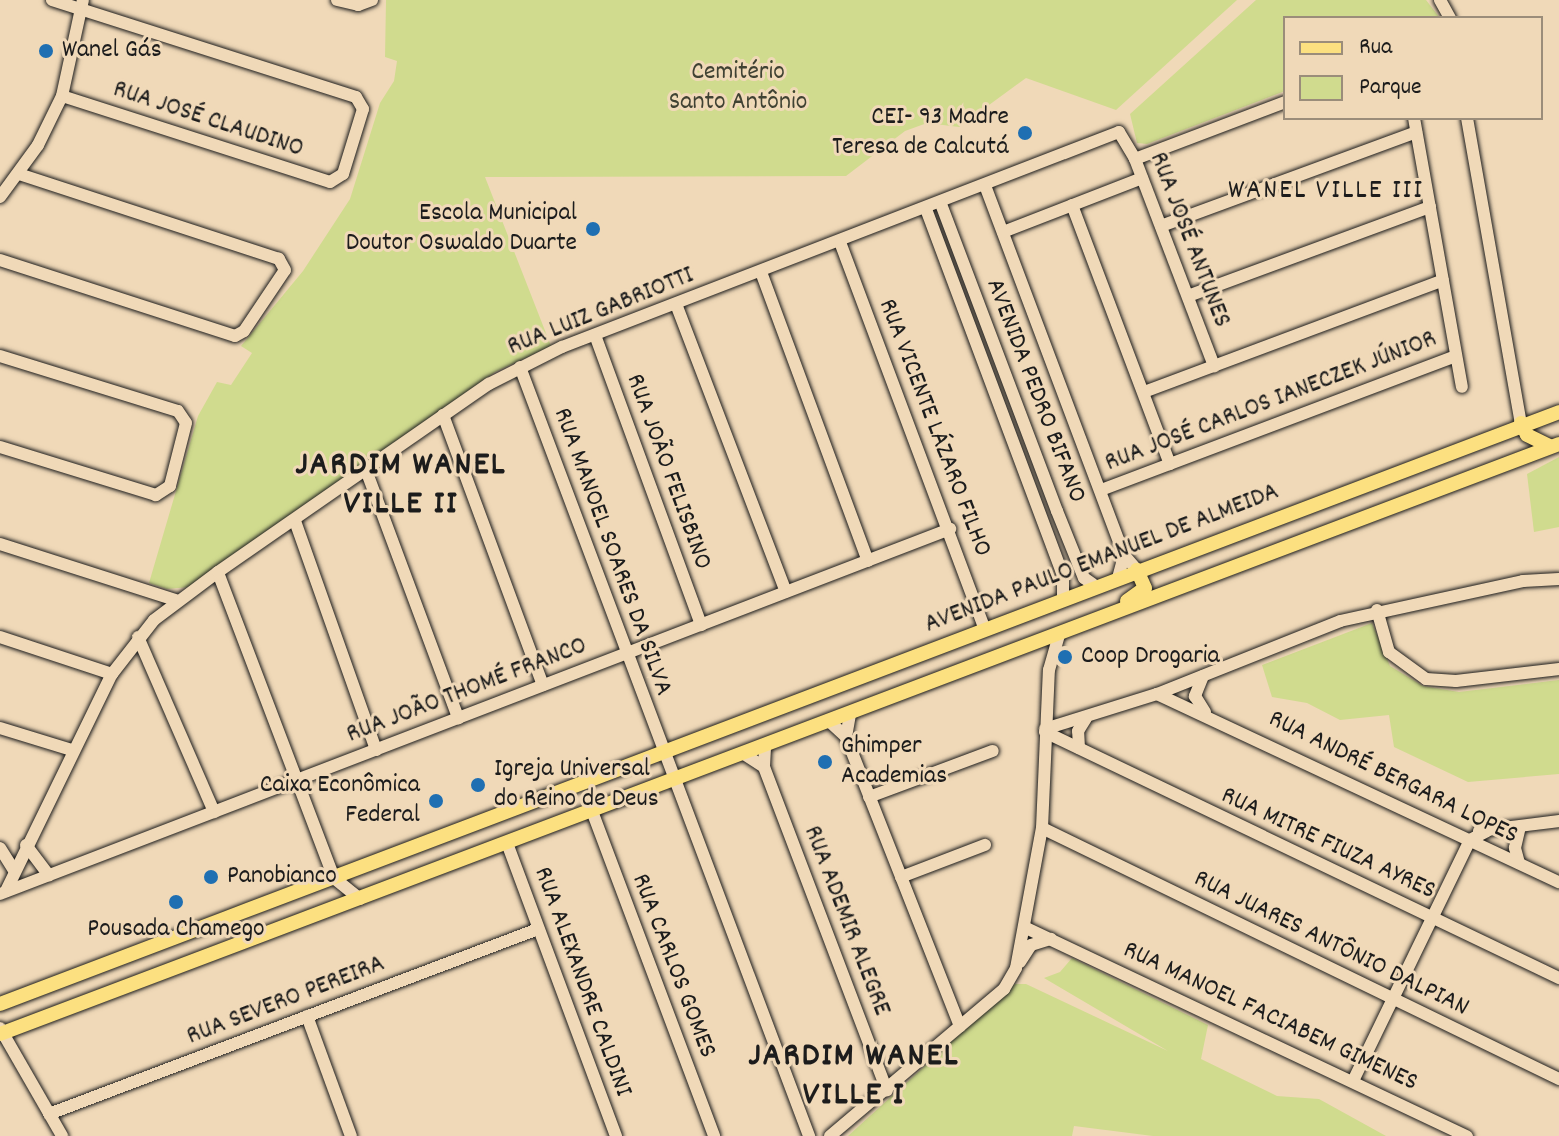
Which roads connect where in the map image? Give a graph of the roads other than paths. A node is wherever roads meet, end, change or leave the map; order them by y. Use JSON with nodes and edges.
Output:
{"nodes":[{"id":1,"x":52,"y":0,"type":"edge"},
{"id":2,"x":337,"y":0,"type":"edge"},
{"id":3,"x":371,"y":1,"type":"edge"},
{"id":4,"x":82,"y":5,"type":"edge"},
{"id":5,"x":62,"y":96,"type":"junction"},
{"id":6,"x":1283,"y":103,"type":"edge"},
{"id":7,"x":1414,"y":120,"type":"edge"},
{"id":8,"x":1467,"y":120,"type":"edge"},
{"id":9,"x":1119,"y":132,"type":"joint"},
{"id":10,"x":1416,"y":132,"type":"junction"},
{"id":11,"x":1135,"y":159,"type":"junction"},
{"id":12,"x":19,"y":174,"type":"junction"},
{"id":13,"x":1142,"y":178,"type":"junction"},
{"id":14,"x":986,"y":188,"type":"junction"},
{"id":15,"x":0,"y":197,"type":"edge"},
{"id":16,"x":941,"y":204,"type":"junction"},
{"id":17,"x":1072,"y":205,"type":"junction"},
{"id":18,"x":1430,"y":207,"type":"junction"},
{"id":19,"x":926,"y":209,"type":"junction"},
{"id":20,"x":1161,"y":226,"type":"junction"},
{"id":21,"x":1003,"y":232,"type":"junction"},
{"id":22,"x":840,"y":242,"type":"junction"},
{"id":23,"x":0,"y":260,"type":"edge"},
{"id":24,"x":761,"y":272,"type":"junction"},
{"id":25,"x":1443,"y":280,"type":"junction"},
{"id":26,"x":1188,"y":296,"type":"junction"},
{"id":27,"x":676,"y":304,"type":"junction"},
{"id":28,"x":595,"y":335,"type":"junction"},
{"id":29,"x":0,"y":356,"type":"edge"},
{"id":30,"x":1456,"y":356,"type":"junction"},
{"id":31,"x":1214,"y":366,"type":"junction"},
{"id":32,"x":520,"y":367,"type":"junction"},
{"id":33,"x":1462,"y":387,"type":"dead end"},
{"id":34,"x":1144,"y":392,"type":"junction"},
{"id":35,"x":1559,"y":412,"type":"edge"},
{"id":36,"x":443,"y":415,"type":"junction"},
{"id":37,"x":1521,"y":423,"type":"junction"},
{"id":38,"x":1554,"y":445,"type":"edge"},
{"id":39,"x":0,"y":447,"type":"edge"},
{"id":40,"x":1170,"y":464,"type":"junction"},
{"id":41,"x":366,"y":470,"type":"junction"},
{"id":42,"x":1101,"y":490,"type":"junction"},
{"id":43,"x":1057,"y":511,"type":"junction"},
{"id":44,"x":1041,"y":518,"type":"junction"},
{"id":45,"x":295,"y":521,"type":"junction"},
{"id":46,"x":950,"y":529,"type":"junction"},
{"id":47,"x":0,"y":544,"type":"edge"},
{"id":48,"x":1124,"y":555,"type":"junction"},
{"id":49,"x":868,"y":561,"type":"junction"},
{"id":50,"x":1137,"y":570,"type":"junction"},
{"id":51,"x":218,"y":572,"type":"junction"},
{"id":52,"x":1118,"y":578,"type":"junction"},
{"id":53,"x":1559,"y":579,"type":"edge"},
{"id":54,"x":1097,"y":587,"type":"junction"},
{"id":55,"x":786,"y":592,"type":"junction"},
{"id":56,"x":175,"y":600,"type":"junction"},
{"id":57,"x":1063,"y":600,"type":"junction"},
{"id":58,"x":1377,"y":610,"type":"junction"},
{"id":59,"x":701,"y":625,"type":"junction"},
{"id":60,"x":1077,"y":627,"type":"junction"},
{"id":61,"x":985,"y":630,"type":"junction"},
{"id":62,"x":1059,"y":634,"type":"junction"},
{"id":63,"x":0,"y":637,"type":"edge"},
{"id":64,"x":138,"y":637,"type":"junction"},
{"id":65,"x":1025,"y":648,"type":"junction"},
{"id":66,"x":626,"y":654,"type":"junction"},
{"id":67,"x":1559,"y":669,"type":"edge"},
{"id":68,"x":1049,"y":670,"type":"junction"},
{"id":69,"x":112,"y":674,"type":"junction"},
{"id":70,"x":1203,"y":676,"type":"junction"},
{"id":71,"x":543,"y":685,"type":"junction"},
{"id":72,"x":1180,"y":685,"type":"junction"},
{"id":73,"x":1157,"y":694,"type":"junction"},
{"id":74,"x":1196,"y":701,"type":"junction"},
{"id":75,"x":1177,"y":702,"type":"junction"},
{"id":76,"x":1047,"y":703,"type":"junction"},
{"id":77,"x":850,"y":714,"type":"junction"},
{"id":78,"x":1207,"y":714,"type":"junction"},
{"id":79,"x":458,"y":718,"type":"junction"},
{"id":80,"x":1086,"y":718,"type":"junction"},
{"id":81,"x":829,"y":721,"type":"junction"},
{"id":82,"x":0,"y":728,"type":"edge"},
{"id":83,"x":1045,"y":731,"type":"junction"},
{"id":84,"x":846,"y":737,"type":"junction"},
{"id":85,"x":765,"y":746,"type":"junction"},
{"id":86,"x":1079,"y":748,"type":"junction"},
{"id":87,"x":72,"y":750,"type":"junction"},
{"id":88,"x":376,"y":750,"type":"junction"},
{"id":89,"x":993,"y":751,"type":"dead end"},
{"id":90,"x":662,"y":753,"type":"junction"},
{"id":91,"x":744,"y":754,"type":"junction"},
{"id":92,"x":1044,"y":765,"type":"junction"},
{"id":93,"x":764,"y":767,"type":"junction"},
{"id":94,"x":297,"y":780,"type":"junction"},
{"id":95,"x":672,"y":781,"type":"junction"},
{"id":96,"x":869,"y":797,"type":"junction"},
{"id":97,"x":592,"y":811,"type":"junction"},
{"id":98,"x":214,"y":812,"type":"junction"},
{"id":99,"x":1559,"y":821,"type":"edge"},
{"id":100,"x":1520,"y":827,"type":"junction"},
{"id":101,"x":1452,"y":831,"type":"junction"},
{"id":102,"x":1487,"y":831,"type":"junction"},
{"id":103,"x":1041,"y":834,"type":"junction"},
{"id":104,"x":1470,"y":840,"type":"junction"},
{"id":105,"x":1057,"y":842,"type":"junction"},
{"id":106,"x":507,"y":843,"type":"junction"},
{"id":107,"x":26,"y":845,"type":"junction"},
{"id":108,"x":985,"y":845,"type":"dead end"},
{"id":109,"x":0,"y":848,"type":"edge"},
{"id":110,"x":1083,"y":850,"type":"junction"},
{"id":111,"x":1037,"y":857,"type":"junction"},
{"id":112,"x":1519,"y":863,"type":"junction"},
{"id":113,"x":14,"y":870,"type":"junction"},
{"id":114,"x":49,"y":875,"type":"junction"},
{"id":115,"x":901,"y":877,"type":"junction"},
{"id":116,"x":334,"y":878,"type":"junction"},
{"id":117,"x":1559,"y":882,"type":"edge"},
{"id":118,"x":3,"y":893,"type":"edge"},
{"id":119,"x":360,"y":899,"type":"junction"},
{"id":120,"x":1432,"y":918,"type":"junction"},
{"id":121,"x":1024,"y":927,"type":"junction"},
{"id":122,"x":538,"y":929,"type":"junction"},
{"id":123,"x":1054,"y":939,"type":"junction"},
{"id":124,"x":1016,"y":968,"type":"junction"},
{"id":125,"x":1559,"y":978,"type":"edge"},
{"id":126,"x":1395,"y":999,"type":"junction"},
{"id":127,"x":0,"y":1004,"type":"edge"},
{"id":128,"x":307,"y":1016,"type":"junction"},
{"id":129,"x":960,"y":1026,"type":"junction"},
{"id":130,"x":1,"y":1032,"type":"edge"},
{"id":131,"x":1354,"y":1079,"type":"junction"},
{"id":132,"x":1559,"y":1079,"type":"edge"},
{"id":133,"x":887,"y":1090,"type":"junction"},
{"id":134,"x":49,"y":1114,"type":"junction"},
{"id":135,"x":808,"y":1132,"type":"edge"},
{"id":136,"x":833,"y":1133,"type":"edge"},
{"id":137,"x":62,"y":1136,"type":"edge"},
{"id":138,"x":351,"y":1136,"type":"edge"},
{"id":139,"x":616,"y":1136,"type":"edge"},
{"id":140,"x":714,"y":1136,"type":"edge"},
{"id":141,"x":1467,"y":1136,"type":"edge"}],
"edges":[{"from":1,"to":4,"type":"street"},
{"from":2,"to":3,"type":"street"},
{"from":4,"to":5,"type":"street"},
{"from":4,"to":5,"type":"street","name":"RUA JOSÉ CLAUDINO"},
{"from":5,"to":12,"type":"street"},
{"from":6,"to":11,"type":"street"},
{"from":7,"to":10,"type":"street"},
{"from":8,"to":37,"type":"street"},
{"from":9,"to":11,"type":"street","name":"RUA JOSÉ ANTUNES"},
{"from":9,"to":14,"type":"street","name":"RUA LUIZ GABRIOTTI"},
{"from":10,"to":18,"type":"street"},
{"from":10,"to":20,"type":"street"},
{"from":11,"to":13,"type":"street","name":"RUA JOSÉ ANTUNES"},
{"from":12,"to":15,"type":"street"},
{"from":12,"to":23,"type":"street"},
{"from":13,"to":17,"type":"street"},
{"from":13,"to":20,"type":"street","name":"RUA JOSÉ ANTUNES"},
{"from":14,"to":16,"type":"street","name":"RUA LUIZ GABRIOTTI"},
{"from":14,"to":21,"type":"street"},
{"from":16,"to":19,"type":"street","name":"RUA LUIZ GABRIOTTI"},
{"from":16,"to":43,"type":"street","name":"AVENIDA PEDRO BIFANO"},
{"from":17,"to":21,"type":"street"},
{"from":17,"to":34,"type":"street"},
{"from":18,"to":25,"type":"street"},
{"from":18,"to":26,"type":"street"},
{"from":19,"to":22,"type":"street","name":"RUA LUIZ GABRIOTTI"},
{"from":19,"to":44,"type":"street","name":"AVENIDA PEDRO BIFANO"},
{"from":20,"to":26,"type":"street","name":"RUA JOSÉ ANTUNES"},
{"from":21,"to":42,"type":"street"},
{"from":22,"to":24,"type":"street","name":"RUA LUIZ GABRIOTTI"},
{"from":22,"to":46,"type":"street","name":"RUA VICENTE LÁZARO FILHO"},
{"from":24,"to":27,"type":"street","name":"RUA LUIZ GABRIOTTI"},
{"from":24,"to":49,"type":"street"},
{"from":25,"to":30,"type":"street"},
{"from":25,"to":31,"type":"street"},
{"from":26,"to":31,"type":"street","name":"RUA JOSÉ ANTUNES"},
{"from":27,"to":28,"type":"street","name":"RUA LUIZ GABRIOTTI"},
{"from":27,"to":55,"type":"street"},
{"from":28,"to":32,"type":"street","name":"RUA LUIZ GABRIOTTI"},
{"from":28,"to":59,"type":"street","name":"RUA JOÃO FELISBINO"},
{"from":29,"to":39,"type":"street"},
{"from":30,"to":33,"type":"street"},
{"from":30,"to":40,"type":"street","name":"RUA JOSÉ CARLOS IANECZEK JÚNIOR"},
{"from":31,"to":34,"type":"street"},
{"from":32,"to":36,"type":"street","name":"RUA LUIZ GABRIOTTI"},
{"from":32,"to":66,"type":"street","name":"RUA MANOEL SOARES DA SILVA"},
{"from":34,"to":40,"type":"street"},
{"from":35,"to":37,"type":"main road","name":"AVENIDA PAULO EMANUEL DE ALMEIDA"},
{"from":36,"to":41,"type":"street","name":"RUA LUIZ GABRIOTTI"},
{"from":36,"to":71,"type":"street"},
{"from":37,"to":38,"type":"main road"},
{"from":37,"to":50,"type":"main road","name":"AVENIDA PAULO EMANUEL DE ALMEIDA"},
{"from":38,"to":60,"type":"main road","name":"AVENIDA PAULO EMANUEL DE ALMEIDA"},
{"from":40,"to":42,"type":"street","name":"RUA JOSÉ CARLOS IANECZEK JÚNIOR"},
{"from":41,"to":45,"type":"street","name":"RUA LUIZ GABRIOTTI"},
{"from":41,"to":79,"type":"street"},
{"from":42,"to":48,"type":"street"},
{"from":43,"to":44,"type":"street"},
{"from":43,"to":54,"type":"street","name":"AVENIDA PEDRO BIFANO"},
{"from":44,"to":57,"type":"street","name":"AVENIDA PEDRO BIFANO"},
{"from":45,"to":51,"type":"street","name":"RUA LUIZ GABRIOTTI"},
{"from":45,"to":88,"type":"street"},
{"from":46,"to":49,"type":"street","name":"RUA JOÃO THOMÉ FRANCO"},
{"from":46,"to":61,"type":"street","name":"RUA VICENTE LÁZARO FILHO"},
{"from":47,"to":56,"type":"street"},
{"from":48,"to":50,"type":"street"},
{"from":48,"to":52,"type":"street"},
{"from":49,"to":55,"type":"street","name":"RUA JOÃO THOMÉ FRANCO"},
{"from":50,"to":52,"type":"main road","name":"AVENIDA PAULO EMANUEL DE ALMEIDA"},
{"from":50,"to":60,"type":"main road"},
{"from":51,"to":56,"type":"street","name":"RUA LUIZ GABRIOTTI"},
{"from":51,"to":94,"type":"street"},
{"from":52,"to":54,"type":"main road","name":"AVENIDA PAULO EMANUEL DE ALMEIDA"},
{"from":53,"to":58,"type":"street"},
{"from":54,"to":57,"type":"main road","name":"AVENIDA PAULO EMANUEL DE ALMEIDA"},
{"from":55,"to":59,"type":"street","name":"RUA JOÃO THOMÉ FRANCO"},
{"from":56,"to":64,"type":"street","name":"RUA LUIZ GABRIOTTI"},
{"from":57,"to":61,"type":"main road","name":"AVENIDA PAULO EMANUEL DE ALMEIDA"},
{"from":58,"to":67,"type":"street"},
{"from":58,"to":70,"type":"street"},
{"from":59,"to":66,"type":"street","name":"RUA JOÃO THOMÉ FRANCO"},
{"from":60,"to":62,"type":"main road","name":"AVENIDA PAULO EMANUEL DE ALMEIDA"},
{"from":61,"to":90,"type":"main road","name":"AVENIDA PAULO EMANUEL DE ALMEIDA"},
{"from":62,"to":65,"type":"main road","name":"AVENIDA PAULO EMANUEL DE ALMEIDA"},
{"from":62,"to":68,"type":"street"},
{"from":63,"to":69,"type":"street"},
{"from":64,"to":69,"type":"street","name":"RUA LUIZ GABRIOTTI"},
{"from":64,"to":98,"type":"street"},
{"from":65,"to":68,"type":"street"},
{"from":65,"to":77,"type":"main road","name":"AVENIDA PAULO EMANUEL DE ALMEIDA"},
{"from":66,"to":71,"type":"street","name":"RUA JOÃO THOMÉ FRANCO"},
{"from":66,"to":90,"type":"street","name":"RUA MANOEL SOARES DA SILVA"},
{"from":68,"to":76,"type":"street"},
{"from":69,"to":87,"type":"street","name":"RUA LUIZ GABRIOTTI"},
{"from":70,"to":72,"type":"street"},
{"from":70,"to":74,"type":"street"},
{"from":71,"to":79,"type":"street","name":"RUA JOÃO THOMÉ FRANCO"},
{"from":72,"to":73,"type":"street"},
{"from":72,"to":74,"type":"street","name":"RUA ANDRÉ BERGARA LOPES"},
{"from":72,"to":75,"type":"street"},
{"from":73,"to":75,"type":"street","name":"RUA ANDRÉ BERGARA LOPES"},
{"from":73,"to":80,"type":"street"},
{"from":74,"to":78,"type":"street","name":"RUA ANDRÉ BERGARA LOPES"},
{"from":75,"to":78,"type":"street","name":"RUA ANDRÉ BERGARA LOPES"},
{"from":76,"to":80,"type":"street"},
{"from":76,"to":83,"type":"street"},
{"from":77,"to":81,"type":"main road","name":"AVENIDA PAULO EMANUEL DE ALMEIDA"},
{"from":77,"to":84,"type":"street"},
{"from":78,"to":101,"type":"street","name":"RUA ANDRÉ BERGARA LOPES"},
{"from":79,"to":88,"type":"street","name":"RUA JOÃO THOMÉ FRANCO"},
{"from":80,"to":83,"type":"street"},
{"from":80,"to":86,"type":"street"},
{"from":81,"to":84,"type":"street"},
{"from":81,"to":85,"type":"main road","name":"AVENIDA PAULO EMANUEL DE ALMEIDA"},
{"from":82,"to":87,"type":"street"},
{"from":83,"to":86,"type":"street","name":"RUA MITRE FIUZA AYRES"},
{"from":83,"to":92,"type":"street"},
{"from":84,"to":96,"type":"street"},
{"from":85,"to":91,"type":"main road","name":"AVENIDA PAULO EMANUEL DE ALMEIDA"},
{"from":85,"to":93,"type":"street","name":"RUA ADEMIR ALEGRE"},
{"from":86,"to":92,"type":"street"},
{"from":86,"to":120,"type":"street","name":"RUA MITRE FIUZA AYRES"},
{"from":87,"to":107,"type":"street","name":"RUA LUIZ GABRIOTTI"},
{"from":88,"to":94,"type":"street","name":"RUA JOÃO THOMÉ FRANCO"},
{"from":89,"to":96,"type":"street"},
{"from":90,"to":95,"type":"street"},
{"from":90,"to":116,"type":"main road","name":"AVENIDA PAULO EMANUEL DE ALMEIDA"},
{"from":91,"to":93,"type":"street"},
{"from":91,"to":95,"type":"main road","name":"AVENIDA PAULO EMANUEL DE ALMEIDA"},
{"from":92,"to":103,"type":"street"},
{"from":93,"to":133,"type":"street","name":"RUA ADEMIR ALEGRE"},
{"from":94,"to":98,"type":"street","name":"RUA JOÃO THOMÉ FRANCO"},
{"from":94,"to":116,"type":"street"},
{"from":95,"to":97,"type":"main road","name":"AVENIDA PAULO EMANUEL DE ALMEIDA"},
{"from":95,"to":135,"type":"street"},
{"from":96,"to":115,"type":"street"},
{"from":97,"to":106,"type":"main road","name":"AVENIDA PAULO EMANUEL DE ALMEIDA"},
{"from":97,"to":140,"type":"street","name":"RUA CARLOS GOMES"},
{"from":98,"to":114,"type":"street","name":"RUA JOÃO THOMÉ FRANCO"},
{"from":99,"to":100,"type":"street"},
{"from":100,"to":102,"type":"street"},
{"from":100,"to":112,"type":"street"},
{"from":101,"to":102,"type":"street"},
{"from":101,"to":104,"type":"street","name":"RUA ANDRÉ BERGARA LOPES"},
{"from":102,"to":104,"type":"street"},
{"from":103,"to":105,"type":"street","name":"RUA JUARES ANTÔNIO DALPIAN"},
{"from":103,"to":110,"type":"street","name":"RUA JUARES ANTÔNIO DALPIAN"},
{"from":103,"to":111,"type":"street"},
{"from":104,"to":112,"type":"street","name":"RUA ANDRÉ BERGARA LOPES"},
{"from":104,"to":120,"type":"street"},
{"from":105,"to":110,"type":"street","name":"RUA JUARES ANTÔNIO DALPIAN"},
{"from":105,"to":111,"type":"street"},
{"from":106,"to":119,"type":"main road","name":"AVENIDA PAULO EMANUEL DE ALMEIDA"},
{"from":106,"to":122,"type":"street","name":"RUA ALEXANDRE CALDINI"},
{"from":107,"to":113,"type":"street","name":"RUA LUIZ GABRIOTTI"},
{"from":107,"to":114,"type":"street"},
{"from":108,"to":115,"type":"street"},
{"from":109,"to":113,"type":"street"},
{"from":110,"to":126,"type":"street","name":"RUA JUARES ANTÔNIO DALPIAN"},
{"from":111,"to":121,"type":"street"},
{"from":112,"to":117,"type":"street","name":"RUA ANDRÉ BERGARA LOPES"},
{"from":113,"to":118,"type":"street","name":"RUA LUIZ GABRIOTTI"},
{"from":114,"to":118,"type":"street","name":"RUA JOÃO THOMÉ FRANCO"},
{"from":115,"to":129,"type":"street"},
{"from":116,"to":119,"type":"street"},
{"from":116,"to":127,"type":"main road","name":"AVENIDA PAULO EMANUEL DE ALMEIDA"},
{"from":119,"to":130,"type":"main road","name":"AVENIDA PAULO EMANUEL DE ALMEIDA"},
{"from":120,"to":125,"type":"street","name":"RUA MITRE FIUZA AYRES"},
{"from":120,"to":126,"type":"street"},
{"from":121,"to":123,"type":"street","name":"RUA MANOEL FACIABEM GIMENES"},
{"from":121,"to":124,"type":"street"},
{"from":122,"to":128,"type":"street","name":"RUA SEVERO PEREIRA"},
{"from":122,"to":139,"type":"street","name":"RUA ALEXANDRE CALDINI"},
{"from":123,"to":124,"type":"street"},
{"from":123,"to":131,"type":"street","name":"RUA MANOEL FACIABEM GIMENES"},
{"from":124,"to":129,"type":"street"},
{"from":126,"to":131,"type":"street"},
{"from":126,"to":132,"type":"street","name":"RUA JUARES ANTÔNIO DALPIAN"},
{"from":128,"to":134,"type":"street","name":"RUA SEVERO PEREIRA"},
{"from":128,"to":138,"type":"street"},
{"from":129,"to":133,"type":"street"},
{"from":130,"to":134,"type":"street"},
{"from":131,"to":141,"type":"street","name":"RUA MANOEL FACIABEM GIMENES"},
{"from":133,"to":136,"type":"street"},
{"from":134,"to":137,"type":"street"},
{"from":135,"to":136,"type":"street"}]}
